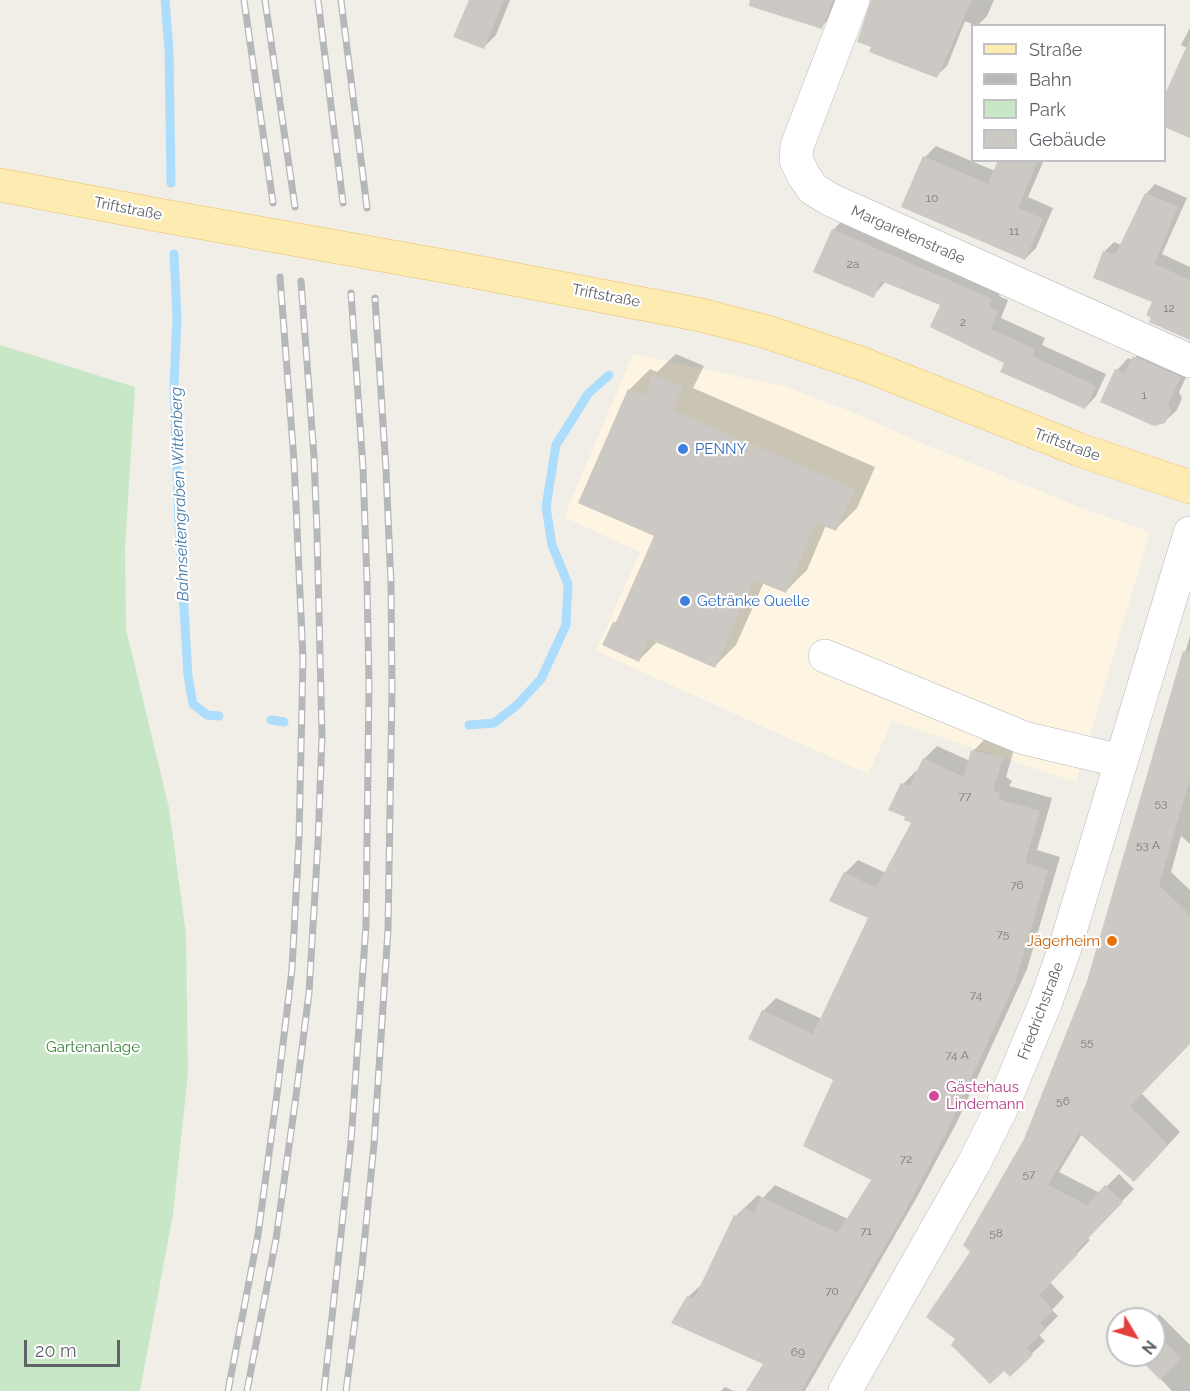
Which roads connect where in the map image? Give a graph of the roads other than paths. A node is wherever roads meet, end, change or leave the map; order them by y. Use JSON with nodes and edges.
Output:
{"nodes":[{"id":1,"x":853,"y":0,"type":"edge"},
{"id":2,"x":0,"y":185,"type":"edge"},
{"id":3,"x":1190,"y":361,"type":"edge"},
{"id":4,"x":1190,"y":487,"type":"edge"},
{"id":5,"x":1190,"y":533,"type":"edge"},
{"id":6,"x":825,"y":656,"type":"dead end"},
{"id":7,"x":1121,"y":761,"type":"junction"},
{"id":8,"x":845,"y":1391,"type":"edge"}],
"edges":[{"from":1,"to":3,"type":"street","name":"Margaretenstraße"},
{"from":2,"to":4,"type":"main road","name":"Triftstraße","bridge":true},
{"from":5,"to":7,"type":"street","name":"Friedrichstraße"},
{"from":6,"to":7,"type":"street"},
{"from":7,"to":8,"type":"street","name":"Friedrichstraße"}]}
